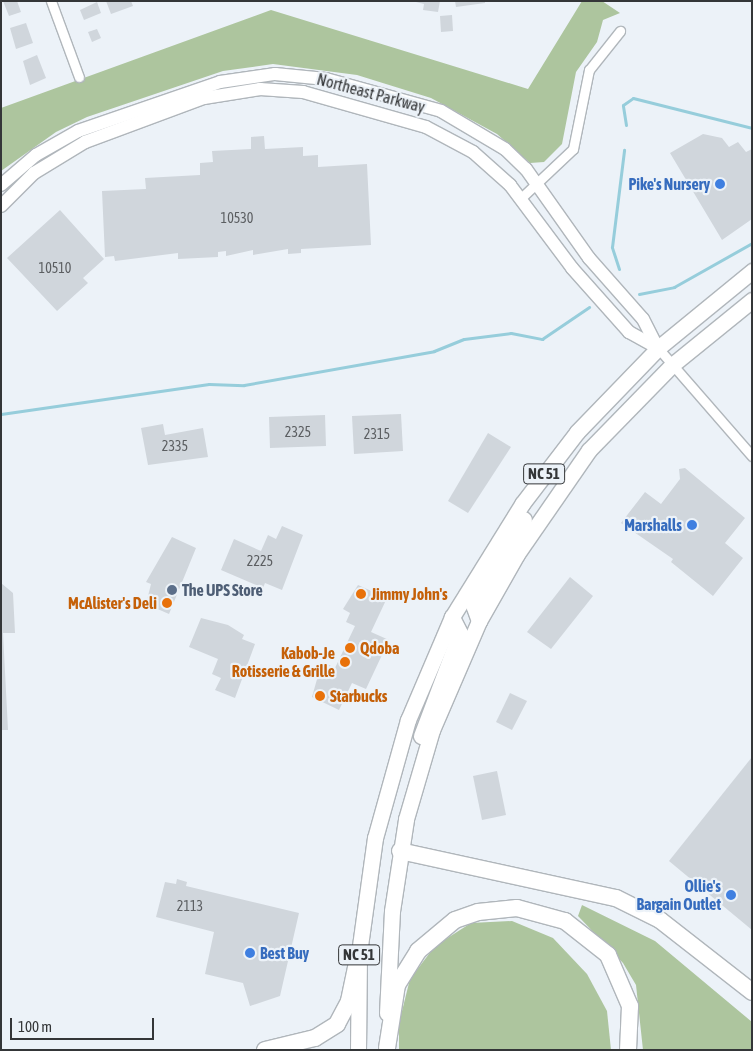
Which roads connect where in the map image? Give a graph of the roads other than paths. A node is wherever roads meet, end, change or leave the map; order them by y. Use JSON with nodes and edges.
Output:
{"nodes":[{"id":1,"x":51,"y":1,"type":"edge"},
{"id":2,"x":620,"y":31,"type":"dead end"},
{"id":3,"x":79,"y":77,"type":"dead end"},
{"id":4,"x":1,"y":184,"type":"edge"},
{"id":5,"x":538,"y":184,"type":"junction"},
{"id":6,"x":521,"y":198,"type":"junction"},
{"id":7,"x":1,"y":206,"type":"edge"},
{"id":8,"x":752,"y":271,"type":"edge"},
{"id":9,"x":752,"y":300,"type":"edge"},
{"id":10,"x":658,"y":348,"type":"junction"},
{"id":11,"x":672,"y":364,"type":"junction"},
{"id":12,"x":752,"y":456,"type":"edge"},
{"id":13,"x":542,"y":477,"type":"junction"},
{"id":14,"x":452,"y":616,"type":"junction"},
{"id":15,"x":479,"y":622,"type":"junction"},
{"id":16,"x":418,"y":772,"type":"junction"},
{"id":17,"x":400,"y":851,"type":"junction"},
{"id":18,"x":359,"y":954,"type":"junction"},
{"id":19,"x":752,"y":992,"type":"edge"},
{"id":20,"x":387,"y":1049,"type":"edge"},
{"id":21,"x":265,"y":1050,"type":"edge"},
{"id":22,"x":358,"y":1050,"type":"edge"},
{"id":23,"x":628,"y":1050,"type":"edge"}],
"edges":[{"from":1,"to":3,"type":"street"},
{"from":2,"to":5,"type":"street"},
{"from":4,"to":5,"type":"street","name":"Northeast Parkway"},
{"from":5,"to":6,"type":"street"},
{"from":5,"to":10,"type":"street","name":"Northeast Parkway"},
{"from":6,"to":7,"type":"street","name":"Northeast Parkway"},
{"from":6,"to":10,"type":"street","name":"Northeast Parkway"},
{"from":8,"to":10,"type":"main road","number":"NC 51"},
{"from":9,"to":11,"type":"main road","number":"NC 51"},
{"from":10,"to":11,"type":"street","name":"Northeast Parkway"},
{"from":10,"to":13,"type":"main road","number":"NC 51"},
{"from":11,"to":12,"type":"street","name":"Northeast Parkway"},
{"from":11,"to":15,"type":"main road","number":"NC 51"},
{"from":13,"to":14,"type":"main road","number":"NC 51"},
{"from":13,"to":15,"type":"main road"},
{"from":14,"to":16,"type":"main road"},
{"from":14,"to":18,"type":"main road","number":"NC 51"},
{"from":15,"to":16,"type":"main road","number":"NC 51"},
{"from":16,"to":17,"type":"main road","number":"NC 51"},
{"from":17,"to":19,"type":"highway"},
{"from":17,"to":20,"type":"main road","number":"NC 51"},
{"from":18,"to":21,"type":"highway"},
{"from":18,"to":22,"type":"main road","number":"NC 51"},
{"from":20,"to":23,"type":"highway"}]}
